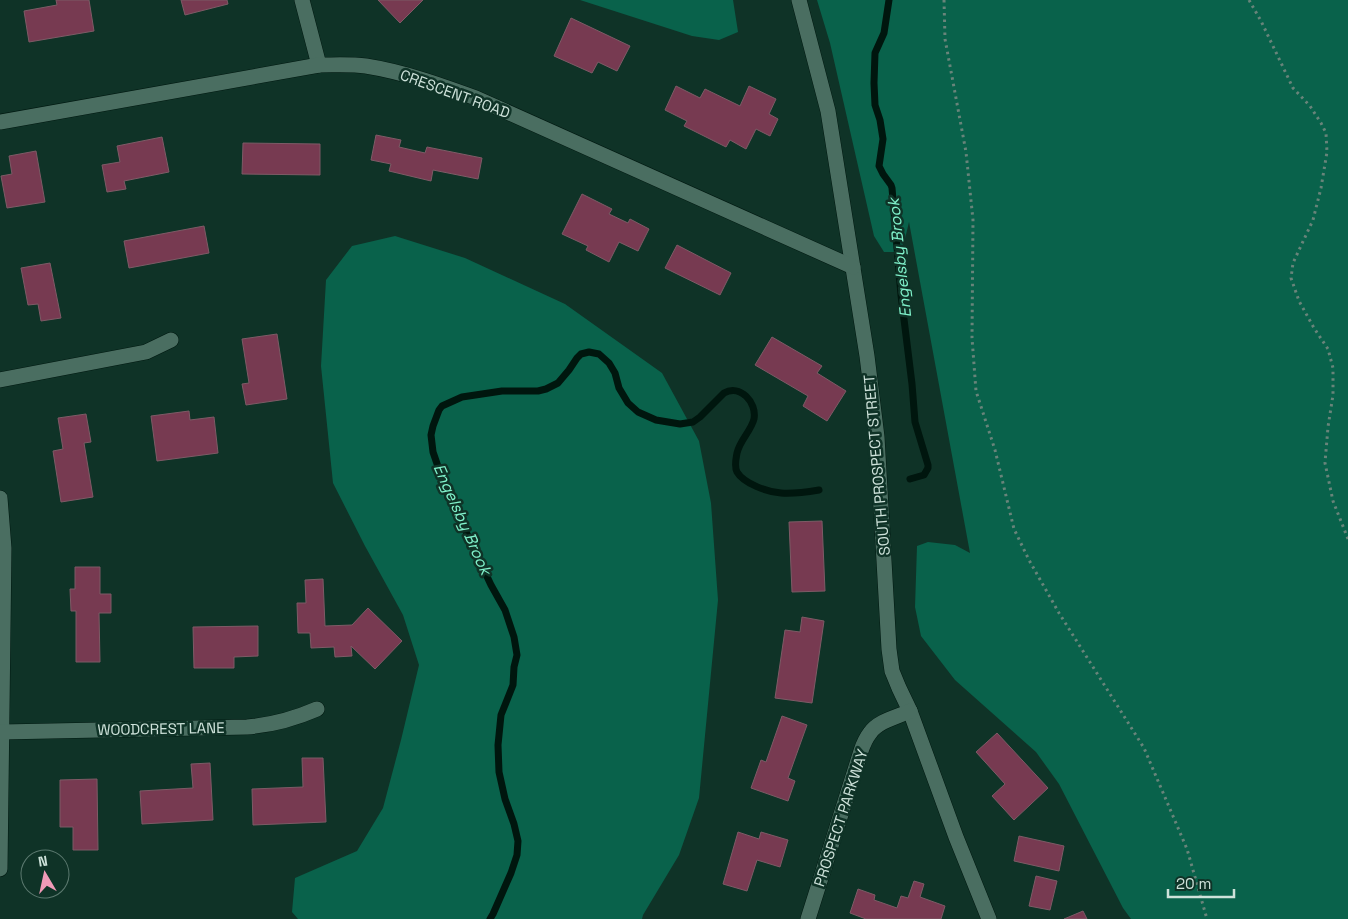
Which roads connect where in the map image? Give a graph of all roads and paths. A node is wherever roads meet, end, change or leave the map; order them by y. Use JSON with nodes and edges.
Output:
{"nodes":[{"id":1,"x":302,"y":0,"type":"edge"},
{"id":2,"x":799,"y":0,"type":"edge"},
{"id":3,"x":944,"y":0,"type":"edge"},
{"id":4,"x":1249,"y":0,"type":"edge"},
{"id":5,"x":320,"y":65,"type":"junction"},
{"id":6,"x":0,"y":122,"type":"edge"},
{"id":7,"x":853,"y":267,"type":"junction"},
{"id":8,"x":171,"y":340,"type":"dead end"},
{"id":9,"x":0,"y":380,"type":"edge"},
{"id":10,"x":0,"y":498,"type":"edge"},
{"id":11,"x":1348,"y":539,"type":"edge"},
{"id":12,"x":317,"y":708,"type":"dead end"},
{"id":13,"x":910,"y":711,"type":"junction"},
{"id":14,"x":2,"y":732,"type":"junction"},
{"id":15,"x":0,"y":869,"type":"edge"},
{"id":16,"x":808,"y":919,"type":"edge"},
{"id":17,"x":989,"y":919,"type":"edge"},
{"id":18,"x":1207,"y":919,"type":"edge"}],
"edges":[{"from":1,"to":5,"type":"street"},
{"from":2,"to":7,"type":"street","name":"SOUTH PROSPECT STREET"},
{"from":3,"to":18,"type":"path"},
{"from":4,"to":11,"type":"path"},
{"from":5,"to":6,"type":"street","name":"CRESCENT ROAD"},
{"from":5,"to":7,"type":"street","name":"CRESCENT ROAD"},
{"from":7,"to":13,"type":"street","name":"SOUTH PROSPECT STREET"},
{"from":8,"to":9,"type":"street"},
{"from":10,"to":14,"type":"street"},
{"from":12,"to":14,"type":"street","name":"WOODCREST LANE"},
{"from":13,"to":16,"type":"street","name":"PROSPECT PARKWAY"},
{"from":13,"to":17,"type":"street","name":"SOUTH PROSPECT STREET"},
{"from":14,"to":15,"type":"street"}]}
